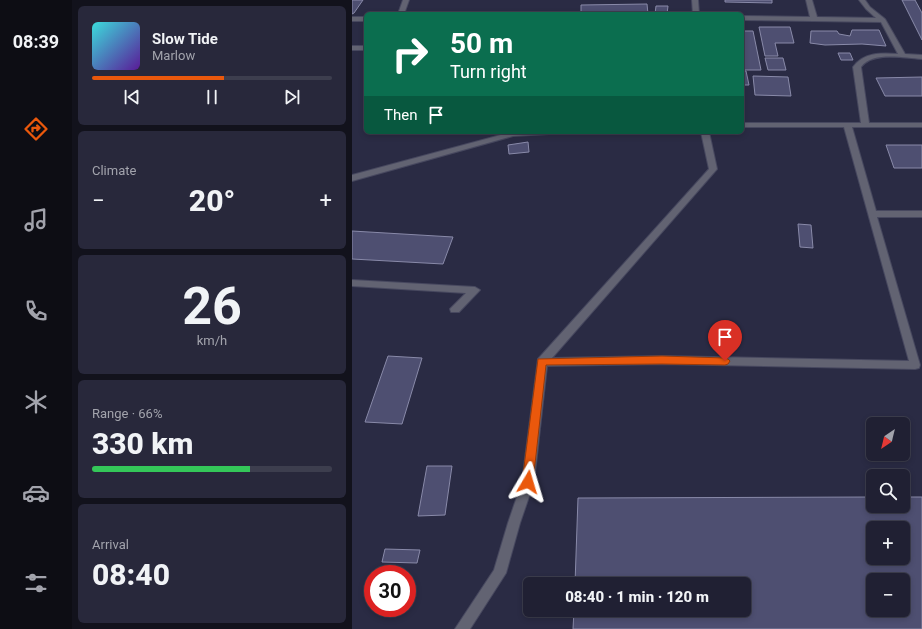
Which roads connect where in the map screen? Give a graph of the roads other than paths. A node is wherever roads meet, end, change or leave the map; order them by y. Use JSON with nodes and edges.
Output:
{"nodes":[{"id":1,"x":406,"y":0,"type":"edge"},
{"id":2,"x":695,"y":0,"type":"edge"},
{"id":3,"x":809,"y":0,"type":"edge"},
{"id":4,"x":862,"y":0,"type":"edge"},
{"id":5,"x":402,"y":12,"type":"edge"},
{"id":6,"x":696,"y":12,"type":"edge"},
{"id":7,"x":744,"y":18,"type":"edge"},
{"id":8,"x":352,"y":19,"type":"edge"},
{"id":9,"x":364,"y":19,"type":"edge"},
{"id":10,"x":814,"y":19,"type":"junction"},
{"id":11,"x":883,"y":20,"type":"junction"},
{"id":12,"x":352,"y":48,"type":"edge"},
{"id":13,"x":364,"y":48,"type":"edge"},
{"id":14,"x":903,"y":56,"type":"junction"},
{"id":15,"x":922,"y":57,"type":"edge"},
{"id":16,"x":744,"y":125,"type":"edge"},
{"id":17,"x":847,"y":125,"type":"junction"},
{"id":18,"x":865,"y":125,"type":"junction"},
{"id":19,"x":922,"y":125,"type":"edge"},
{"id":20,"x":513,"y":134,"type":"edge"},
{"id":21,"x":705,"y":134,"type":"edge"},
{"id":22,"x":352,"y":178,"type":"edge"},
{"id":23,"x":872,"y":214,"type":"junction"},
{"id":24,"x":922,"y":214,"type":"edge"},
{"id":25,"x":352,"y":283,"type":"edge"},
{"id":26,"x":455,"y":309,"type":"dead end"},
{"id":27,"x":542,"y":362,"type":"junction"},
{"id":28,"x":462,"y":629,"type":"edge"}],
"edges":[{"from":1,"to":5,"type":"street"},
{"from":2,"to":6,"type":"street"},
{"from":3,"to":10,"type":"street"},
{"from":4,"to":11,"type":"street"},
{"from":7,"to":10,"type":"street"},
{"from":8,"to":9,"type":"street"},
{"from":10,"to":11,"type":"street"},
{"from":11,"to":14,"type":"street"},
{"from":12,"to":13,"type":"street"},
{"from":14,"to":15,"type":"street"},
{"from":14,"to":18,"type":"street"},
{"from":16,"to":17,"type":"street"},
{"from":17,"to":18,"type":"street"},
{"from":17,"to":23,"type":"street"},
{"from":18,"to":19,"type":"street"},
{"from":20,"to":22,"type":"street"},
{"from":21,"to":27,"type":"street"},
{"from":23,"to":24,"type":"street"},
{"from":23,"to":27,"type":"street"},
{"from":25,"to":26,"type":"street"},
{"from":27,"to":28,"type":"street"}]}
